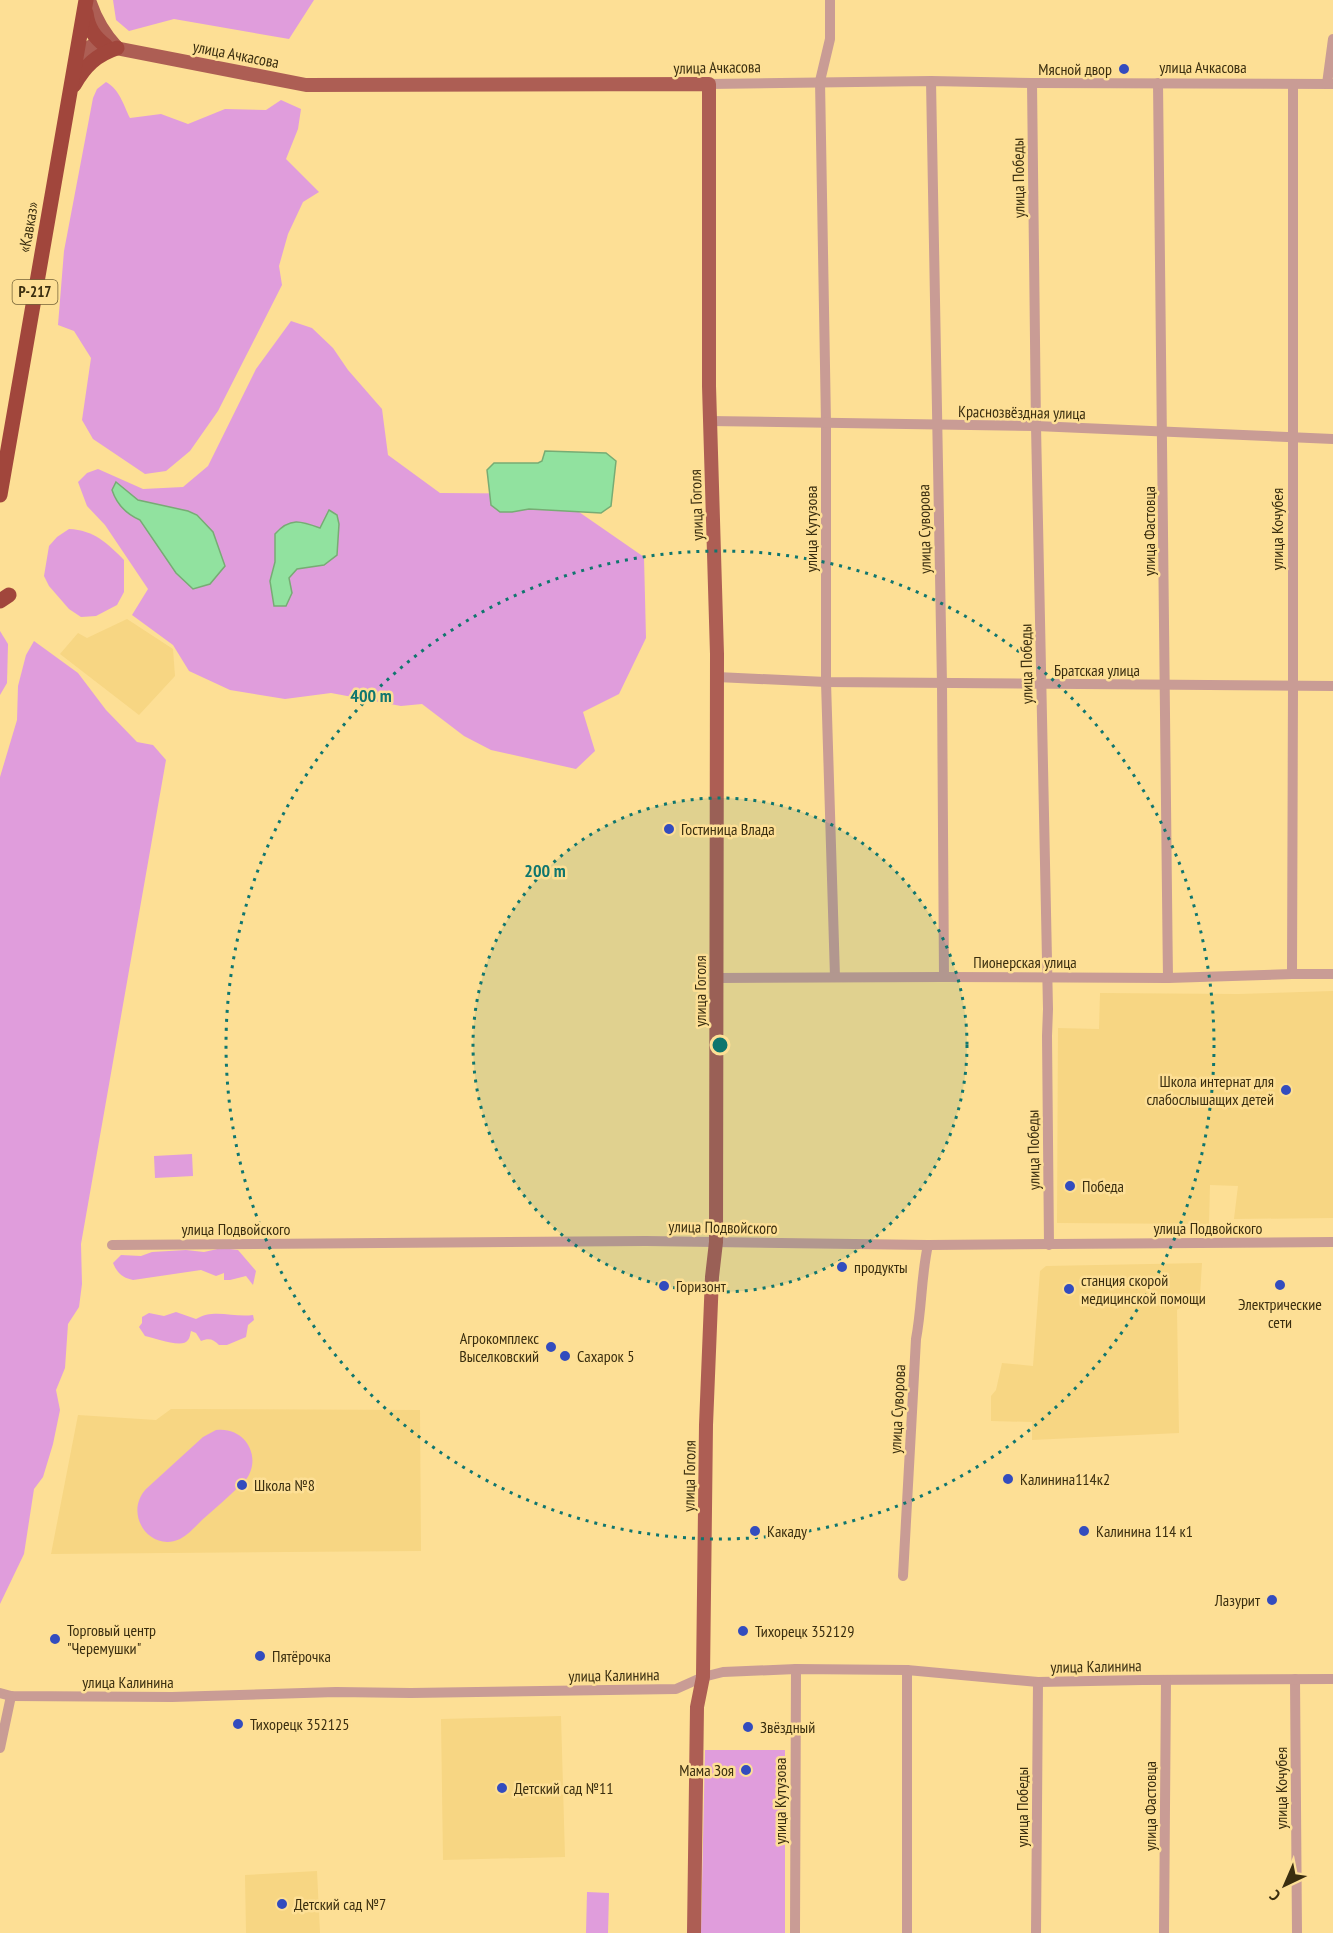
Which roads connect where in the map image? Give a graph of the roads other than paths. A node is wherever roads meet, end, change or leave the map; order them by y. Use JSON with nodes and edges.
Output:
{"nodes":[{"id":1,"x":830,"y":0,"type":"edge"},
{"id":2,"x":87,"y":2,"type":"edge"},
{"id":3,"x":1333,"y":39,"type":"edge"},
{"id":4,"x":111,"y":47,"type":"junction"},
{"id":5,"x":73,"y":70,"type":"junction"},
{"id":6,"x":820,"y":81,"type":"junction"},
{"id":7,"x":932,"y":81,"type":"junction"},
{"id":8,"x":1032,"y":83,"type":"junction"},
{"id":9,"x":1158,"y":83,"type":"junction"},
{"id":10,"x":709,"y":84,"type":"junction"},
{"id":11,"x":1293,"y":84,"type":"junction"},
{"id":12,"x":1330,"y":84,"type":"edge"},
{"id":13,"x":70,"y":90,"type":"junction"},
{"id":14,"x":709,"y":422,"type":"junction"},
{"id":15,"x":826,"y":423,"type":"junction"},
{"id":16,"x":937,"y":426,"type":"junction"},
{"id":17,"x":1036,"y":426,"type":"junction"},
{"id":18,"x":1164,"y":431,"type":"junction"},
{"id":19,"x":1292,"y":436,"type":"junction"},
{"id":20,"x":1333,"y":439,"type":"edge"},
{"id":21,"x":0,"y":495,"type":"edge"},
{"id":22,"x":717,"y":677,"type":"junction"},
{"id":23,"x":826,"y":682,"type":"junction"},
{"id":24,"x":942,"y":684,"type":"junction"},
{"id":25,"x":1041,"y":685,"type":"junction"},
{"id":26,"x":1164,"y":686,"type":"junction"},
{"id":27,"x":1333,"y":686,"type":"edge"},
{"id":28,"x":1293,"y":687,"type":"junction"},
{"id":29,"x":1292,"y":974,"type":"junction"},
{"id":30,"x":1333,"y":975,"type":"edge"},
{"id":31,"x":835,"y":977,"type":"junction"},
{"id":32,"x":944,"y":977,"type":"junction"},
{"id":33,"x":1047,"y":977,"type":"junction"},
{"id":34,"x":717,"y":978,"type":"junction"},
{"id":35,"x":1168,"y":978,"type":"junction"},
{"id":36,"x":716,"y":1242,"type":"junction"},
{"id":37,"x":1333,"y":1242,"type":"edge"},
{"id":38,"x":112,"y":1245,"type":"dead end"},
{"id":39,"x":928,"y":1245,"type":"junction"},
{"id":40,"x":1049,"y":1245,"type":"junction"},
{"id":41,"x":903,"y":1576,"type":"dead end"},
{"id":42,"x":796,"y":1669,"type":"junction"},
{"id":43,"x":907,"y":1670,"type":"junction"},
{"id":44,"x":703,"y":1677,"type":"junction"},
{"id":45,"x":1295,"y":1679,"type":"junction"},
{"id":46,"x":1333,"y":1679,"type":"edge"},
{"id":47,"x":1166,"y":1680,"type":"junction"},
{"id":48,"x":1038,"y":1682,"type":"junction"},
{"id":49,"x":5,"y":1695,"type":"edge"},
{"id":50,"x":0,"y":1748,"type":"edge"},
{"id":51,"x":694,"y":1933,"type":"edge"},
{"id":52,"x":795,"y":1933,"type":"edge"},
{"id":53,"x":907,"y":1933,"type":"edge"},
{"id":54,"x":1036,"y":1933,"type":"edge"},
{"id":55,"x":1164,"y":1933,"type":"edge"},
{"id":56,"x":1297,"y":1933,"type":"edge"}],
"edges":[{"from":1,"to":6,"type":"street","name":"улица Кутузова"},
{"from":2,"to":4,"type":"highway"},
{"from":2,"to":5,"type":"highway","name":"«Кавказ»","number":"Р-217"},
{"from":3,"to":12,"type":"street"},
{"from":4,"to":5,"type":"main road"},
{"from":4,"to":10,"type":"main road","name":"улица Ачкасова"},
{"from":4,"to":13,"type":"highway"},
{"from":5,"to":13,"type":"highway","name":"«Кавказ»","number":"Р-217"},
{"from":6,"to":7,"type":"street","name":"улица Ачкасова"},
{"from":6,"to":10,"type":"street","name":"улица Ачкасова"},
{"from":6,"to":15,"type":"street","name":"улица Кутузова"},
{"from":7,"to":8,"type":"street","name":"улица Ачкасова"},
{"from":7,"to":16,"type":"street","name":"улица Суворова"},
{"from":8,"to":9,"type":"street","name":"улица Ачкасова"},
{"from":8,"to":17,"type":"street","name":"улица Победы"},
{"from":9,"to":11,"type":"street","name":"улица Ачкасова"},
{"from":9,"to":18,"type":"street","name":"улица Фастовца"},
{"from":10,"to":14,"type":"main road","name":"улица Гоголя"},
{"from":11,"to":12,"type":"street","name":"улица Ачкасова"},
{"from":11,"to":19,"type":"street","name":"улица Кочубея"},
{"from":13,"to":21,"type":"highway","name":"«Кавказ»","number":"Р-217"},
{"from":14,"to":15,"type":"street","name":"Краснозвёздная улица"},
{"from":14,"to":22,"type":"main road","name":"улица Гоголя"},
{"from":15,"to":16,"type":"street","name":"Краснозвёздная улица"},
{"from":15,"to":23,"type":"street","name":"улица Кутузова"},
{"from":16,"to":17,"type":"street","name":"Краснозвёздная улица"},
{"from":16,"to":24,"type":"street","name":"улица Суворова"},
{"from":17,"to":18,"type":"street","name":"Краснозвёздная улица"},
{"from":17,"to":25,"type":"street","name":"улица Победы"},
{"from":18,"to":19,"type":"street","name":"Краснозвёздная улица"},
{"from":18,"to":26,"type":"street","name":"улица Фастовца"},
{"from":19,"to":20,"type":"street","name":"Краснозвёздная улица"},
{"from":19,"to":28,"type":"street","name":"улица Кочубея"},
{"from":22,"to":23,"type":"street","name":"Братская улица"},
{"from":22,"to":34,"type":"main road","name":"улица Гоголя"},
{"from":23,"to":24,"type":"street","name":"Братская улица"},
{"from":23,"to":31,"type":"street","name":"улица Кутузова"},
{"from":24,"to":25,"type":"street","name":"Братская улица"},
{"from":24,"to":32,"type":"street","name":"улица Суворова"},
{"from":25,"to":26,"type":"street","name":"Братская улица"},
{"from":25,"to":33,"type":"street","name":"улица Победы"},
{"from":26,"to":28,"type":"street","name":"Братская улица"},
{"from":26,"to":35,"type":"street","name":"улица Фастовца"},
{"from":27,"to":28,"type":"street","name":"Братская улица"},
{"from":28,"to":29,"type":"street","name":"улица Кочубея"},
{"from":29,"to":30,"type":"street","name":"Пионерская улица"},
{"from":29,"to":35,"type":"street","name":"Пионерская улица"},
{"from":31,"to":32,"type":"street","name":"Пионерская улица"},
{"from":31,"to":34,"type":"street","name":"Пионерская улица"},
{"from":32,"to":33,"type":"street","name":"Пионерская улица"},
{"from":33,"to":35,"type":"street","name":"Пионерская улица"},
{"from":33,"to":40,"type":"street","name":"улица Победы"},
{"from":34,"to":36,"type":"main road","name":"улица Гоголя"},
{"from":36,"to":38,"type":"street","name":"улица Подвойского"},
{"from":36,"to":39,"type":"street","name":"улица Подвойского"},
{"from":36,"to":44,"type":"main road","name":"улица Гоголя"},
{"from":37,"to":40,"type":"street","name":"улица Подвойского"},
{"from":39,"to":40,"type":"street","name":"улица Подвойского"},
{"from":39,"to":41,"type":"street","name":"улица Суворова"},
{"from":42,"to":43,"type":"street","name":"улица Калинина"},
{"from":42,"to":44,"type":"street","name":"улица Калинина"},
{"from":42,"to":52,"type":"street","name":"улица Кутузова"},
{"from":43,"to":48,"type":"street","name":"улица Калинина"},
{"from":43,"to":53,"type":"street"},
{"from":44,"to":49,"type":"street","name":"улица Калинина"},
{"from":44,"to":51,"type":"main road","name":"улица Гоголя"},
{"from":45,"to":46,"type":"street","name":"улица Калинина"},
{"from":45,"to":47,"type":"street","name":"улица Калинина"},
{"from":45,"to":56,"type":"street","name":"улица Кочубея"},
{"from":47,"to":48,"type":"street","name":"улица Калинина"},
{"from":47,"to":55,"type":"street","name":"улица Фастовца"},
{"from":48,"to":54,"type":"street","name":"улица Победы"},
{"from":49,"to":50,"type":"street"}]}
